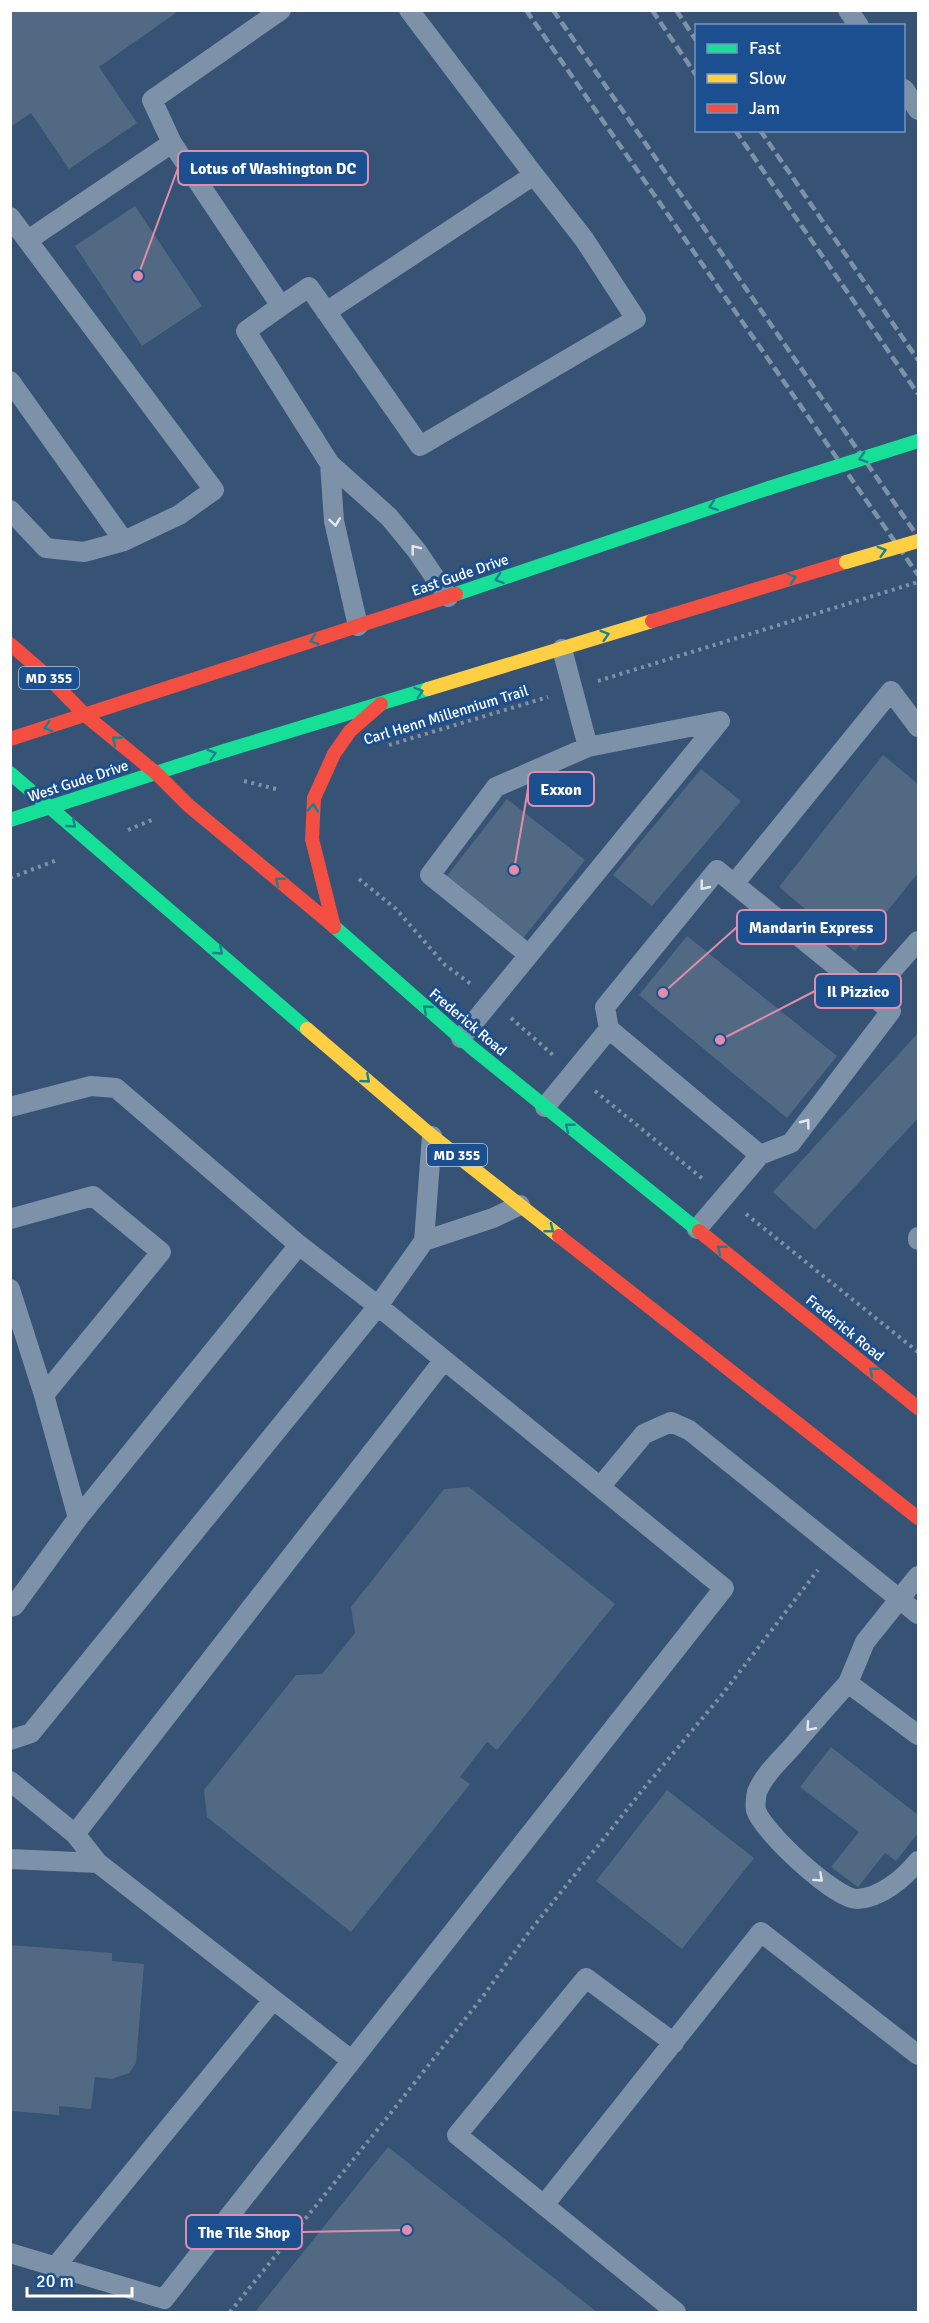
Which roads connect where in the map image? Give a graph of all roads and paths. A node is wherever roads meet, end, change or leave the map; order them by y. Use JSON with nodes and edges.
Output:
{"nodes":[{"id":1,"x":281,"y":10,"type":"edge"},
{"id":2,"x":409,"y":10,"type":"edge"},
{"id":3,"x":848,"y":10,"type":"edge"},
{"id":4,"x":858,"y":24,"type":"edge"},
{"id":5,"x":905,"y":92,"type":"edge"},
{"id":6,"x":918,"y":111,"type":"edge"},
{"id":7,"x":172,"y":142,"type":"junction"},
{"id":8,"x":534,"y":175,"type":"junction"},
{"id":9,"x":10,"y":217,"type":"edge"},
{"id":10,"x":28,"y":240,"type":"junction"},
{"id":11,"x":281,"y":306,"type":"junction"},
{"id":12,"x":326,"y":312,"type":"junction"},
{"id":13,"x":10,"y":381,"type":"edge"},
{"id":14,"x":918,"y":441,"type":"edge"},
{"id":15,"x":330,"y":464,"type":"junction"},
{"id":16,"x":10,"y":510,"type":"edge"},
{"id":17,"x":124,"y":541,"type":"junction"},
{"id":18,"x":918,"y":541,"type":"edge"},
{"id":19,"x":918,"y":582,"type":"edge"},
{"id":20,"x":448,"y":597,"type":"junction"},
{"id":21,"x":358,"y":626,"type":"junction"},
{"id":22,"x":10,"y":644,"type":"edge"},
{"id":23,"x":562,"y":649,"type":"junction"},
{"id":24,"x":572,"y":689,"type":"junction"},
{"id":25,"x":381,"y":704,"type":"junction"},
{"id":26,"x":85,"y":715,"type":"junction"},
{"id":27,"x":918,"y":728,"type":"edge"},
{"id":28,"x":10,"y":739,"type":"edge"},
{"id":29,"x":381,"y":747,"type":"dead end"},
{"id":30,"x":588,"y":747,"type":"junction"},
{"id":31,"x":156,"y":772,"type":"junction"},
{"id":32,"x":10,"y":773,"type":"edge"},
{"id":33,"x":234,"y":785,"type":"dead end"},
{"id":34,"x":314,"y":798,"type":"junction"},
{"id":35,"x":188,"y":805,"type":"junction"},
{"id":36,"x":53,"y":808,"type":"junction"},
{"id":37,"x":10,"y":820,"type":"edge"},
{"id":38,"x":94,"y":843,"type":"junction"},
{"id":39,"x":353,"y":874,"type":"dead end"},
{"id":40,"x":10,"y":878,"type":"edge"},
{"id":41,"x":734,"y":884,"type":"junction"},
{"id":42,"x":334,"y":927,"type":"junction"},
{"id":43,"x":918,"y":940,"type":"edge"},
{"id":44,"x":529,"y":955,"type":"junction"},
{"id":45,"x":870,"y":995,"type":"junction"},
{"id":46,"x":491,"y":1000,"type":"junction"},
{"id":47,"x":609,"y":1029,"type":"junction"},
{"id":48,"x":461,"y":1038,"type":"junction"},
{"id":49,"x":573,"y":1073,"type":"junction"},
{"id":50,"x":10,"y":1107,"type":"edge"},
{"id":51,"x":545,"y":1107,"type":"junction"},
{"id":52,"x":432,"y":1136,"type":"junction"},
{"id":53,"x":760,"y":1155,"type":"junction"},
{"id":54,"x":724,"y":1197,"type":"junction"},
{"id":55,"x":520,"y":1205,"type":"junction"},
{"id":56,"x":10,"y":1219,"type":"edge"},
{"id":57,"x":697,"y":1229,"type":"junction"},
{"id":58,"x":424,"y":1241,"type":"junction"},
{"id":59,"x":299,"y":1245,"type":"junction"},
{"id":60,"x":10,"y":1289,"type":"edge"},
{"id":61,"x":378,"y":1306,"type":"junction"},
{"id":62,"x":918,"y":1352,"type":"edge"},
{"id":63,"x":444,"y":1359,"type":"junction"},
{"id":64,"x":44,"y":1395,"type":"junction"},
{"id":65,"x":918,"y":1408,"type":"edge"},
{"id":66,"x":600,"y":1487,"type":"junction"},
{"id":67,"x":78,"y":1518,"type":"junction"},
{"id":68,"x":918,"y":1518,"type":"edge"},
{"id":69,"x":837,"y":1549,"type":"junction"},
{"id":70,"x":918,"y":1576,"type":"edge"},
{"id":71,"x":901,"y":1600,"type":"junction"},
{"id":72,"x":10,"y":1607,"type":"edge"},
{"id":73,"x":918,"y":1614,"type":"edge"},
{"id":74,"x":848,"y":1683,"type":"junction"},
{"id":75,"x":918,"y":1735,"type":"edge"},
{"id":76,"x":10,"y":1740,"type":"edge"},
{"id":77,"x":10,"y":1781,"type":"edge"},
{"id":78,"x":75,"y":1834,"type":"junction"},
{"id":79,"x":10,"y":1859,"type":"edge"},
{"id":80,"x":918,"y":1862,"type":"edge"},
{"id":81,"x":98,"y":1863,"type":"junction"},
{"id":82,"x":273,"y":2000,"type":"junction"},
{"id":83,"x":674,"y":2043,"type":"junction"},
{"id":84,"x":918,"y":2055,"type":"edge"},
{"id":85,"x":351,"y":2060,"type":"junction"},
{"id":86,"x":544,"y":2205,"type":"junction"},
{"id":87,"x":10,"y":2253,"type":"edge"},
{"id":88,"x":55,"y":2267,"type":"junction"},
{"id":89,"x":10,"y":2311,"type":"edge"},
{"id":90,"x":15,"y":2313,"type":"edge"},
{"id":91,"x":230,"y":2313,"type":"edge"},
{"id":92,"x":676,"y":2313,"type":"edge"}],
"edges":[{"from":1,"to":7,"type":"lane"},
{"from":2,"to":8,"type":"lane"},
{"from":3,"to":4,"type":"lane"},
{"from":5,"to":6,"type":"lane"},
{"from":7,"to":10,"type":"lane"},
{"from":7,"to":11,"type":"lane"},
{"from":8,"to":12,"type":"lane"},
{"from":8,"to":12,"type":"lane"},
{"from":9,"to":10,"type":"lane"},
{"from":10,"to":17,"type":"lane"},
{"from":11,"to":12,"type":"lane"},
{"from":11,"to":15,"type":"lane"},
{"from":13,"to":17,"type":"lane"},
{"from":14,"to":20,"type":"main road","name":"East Gude Drive","one_way":true,"bridge":true},
{"from":20,"to":15,"type":"lane","one_way":true},
{"from":15,"to":21,"type":"lane","one_way":true},
{"from":16,"to":17,"type":"lane"},
{"from":23,"to":18,"type":"main road","one_way":true,"bridge":true},
{"from":19,"to":24,"type":"path","name":"Carl Henn Millennium Trail"},
{"from":20,"to":21,"type":"main road","name":"East Gude Drive"},
{"from":21,"to":26,"type":"main road","name":"East Gude Drive","one_way":true},
{"from":22,"to":26,"type":"main road","name":"Frederick Road","number":"MD 355"},
{"from":23,"to":24,"type":"lane"},
{"from":25,"to":23,"type":"main road","one_way":true},
{"from":24,"to":29,"type":"path","name":"Carl Henn Millennium Trail"},
{"from":24,"to":30,"type":"lane"},
{"from":31,"to":25,"type":"main road","one_way":true},
{"from":25,"to":34,"type":"main road"},
{"from":26,"to":28,"type":"main road","name":"East Gude Drive","one_way":true},
{"from":31,"to":26,"type":"main road","name":"Frederick Road","number":"MD 355","one_way":true},
{"from":27,"to":41,"type":"lane"},
{"from":30,"to":44,"type":"lane"},
{"from":30,"to":44,"type":"lane"},
{"from":31,"to":35,"type":"main road","name":"Frederick Road","number":"MD 355"},
{"from":31,"to":36,"type":"main road","name":"West Gude Drive"},
{"from":32,"to":36,"type":"main road","number":"MD 355"},
{"from":33,"to":34,"type":"path"},
{"from":42,"to":34,"type":"main road","one_way":true},
{"from":35,"to":38,"type":"path"},
{"from":42,"to":35,"type":"main road","name":"Frederick Road","number":"MD 355","one_way":true},
{"from":36,"to":37,"type":"main road","name":"West Gude Drive"},
{"from":36,"to":38,"type":"main road","number":"MD 355","one_way":true},
{"from":38,"to":40,"type":"path"},
{"from":38,"to":52,"type":"main road","number":"MD 355","one_way":true},
{"from":39,"to":46,"type":"path"},
{"from":41,"to":45,"type":"lane"},
{"from":41,"to":47,"type":"lane","one_way":true},
{"from":48,"to":42,"type":"main road","name":"Frederick Road","number":"MD 355","one_way":true},
{"from":43,"to":45,"type":"lane"},
{"from":44,"to":46,"type":"lane"},
{"from":53,"to":45,"type":"lane","one_way":true},
{"from":46,"to":48,"type":"lane"},
{"from":46,"to":49,"type":"path"},
{"from":47,"to":49,"type":"lane"},
{"from":47,"to":53,"type":"lane"},
{"from":48,"to":51,"type":"main road","name":"Frederick Road","number":"MD 355"},
{"from":49,"to":51,"type":"lane"},
{"from":49,"to":54,"type":"path"},
{"from":50,"to":59,"type":"lane"},
{"from":57,"to":51,"type":"main road","name":"Frederick Road","number":"MD 355","one_way":true},
{"from":52,"to":55,"type":"main road","number":"MD 355"},
{"from":52,"to":58,"type":"lane"},
{"from":53,"to":54,"type":"lane"},
{"from":54,"to":57,"type":"lane"},
{"from":54,"to":62,"type":"path"},
{"from":55,"to":58,"type":"lane"},
{"from":55,"to":68,"type":"main road","number":"MD 355","one_way":true},
{"from":56,"to":64,"type":"lane"},
{"from":65,"to":57,"type":"main road","name":"Frederick Road","number":"MD 355","one_way":true},
{"from":58,"to":61,"type":"lane"},
{"from":59,"to":61,"type":"lane"},
{"from":59,"to":67,"type":"lane"},
{"from":60,"to":64,"type":"lane"},
{"from":61,"to":63,"type":"lane"},
{"from":61,"to":76,"type":"lane"},
{"from":63,"to":66,"type":"lane"},
{"from":63,"to":78,"type":"lane"},
{"from":64,"to":67,"type":"lane"},
{"from":66,"to":69,"type":"lane"},
{"from":66,"to":85,"type":"lane"},
{"from":67,"to":72,"type":"lane"},
{"from":69,"to":71,"type":"lane"},
{"from":69,"to":91,"type":"path"},
{"from":70,"to":71,"type":"lane"},
{"from":71,"to":73,"type":"lane"},
{"from":71,"to":74,"type":"lane"},
{"from":74,"to":75,"type":"lane"},
{"from":74,"to":80,"type":"lane","one_way":true},
{"from":77,"to":78,"type":"lane"},
{"from":78,"to":81,"type":"lane"},
{"from":79,"to":81,"type":"lane"},
{"from":81,"to":82,"type":"lane"},
{"from":82,"to":85,"type":"lane"},
{"from":82,"to":88,"type":"lane"},
{"from":83,"to":84,"type":"lane"},
{"from":83,"to":86,"type":"lane"},
{"from":83,"to":86,"type":"lane"},
{"from":85,"to":88,"type":"lane"},
{"from":86,"to":92,"type":"lane"},
{"from":87,"to":88,"type":"lane"},
{"from":89,"to":90,"type":"path"}]}
